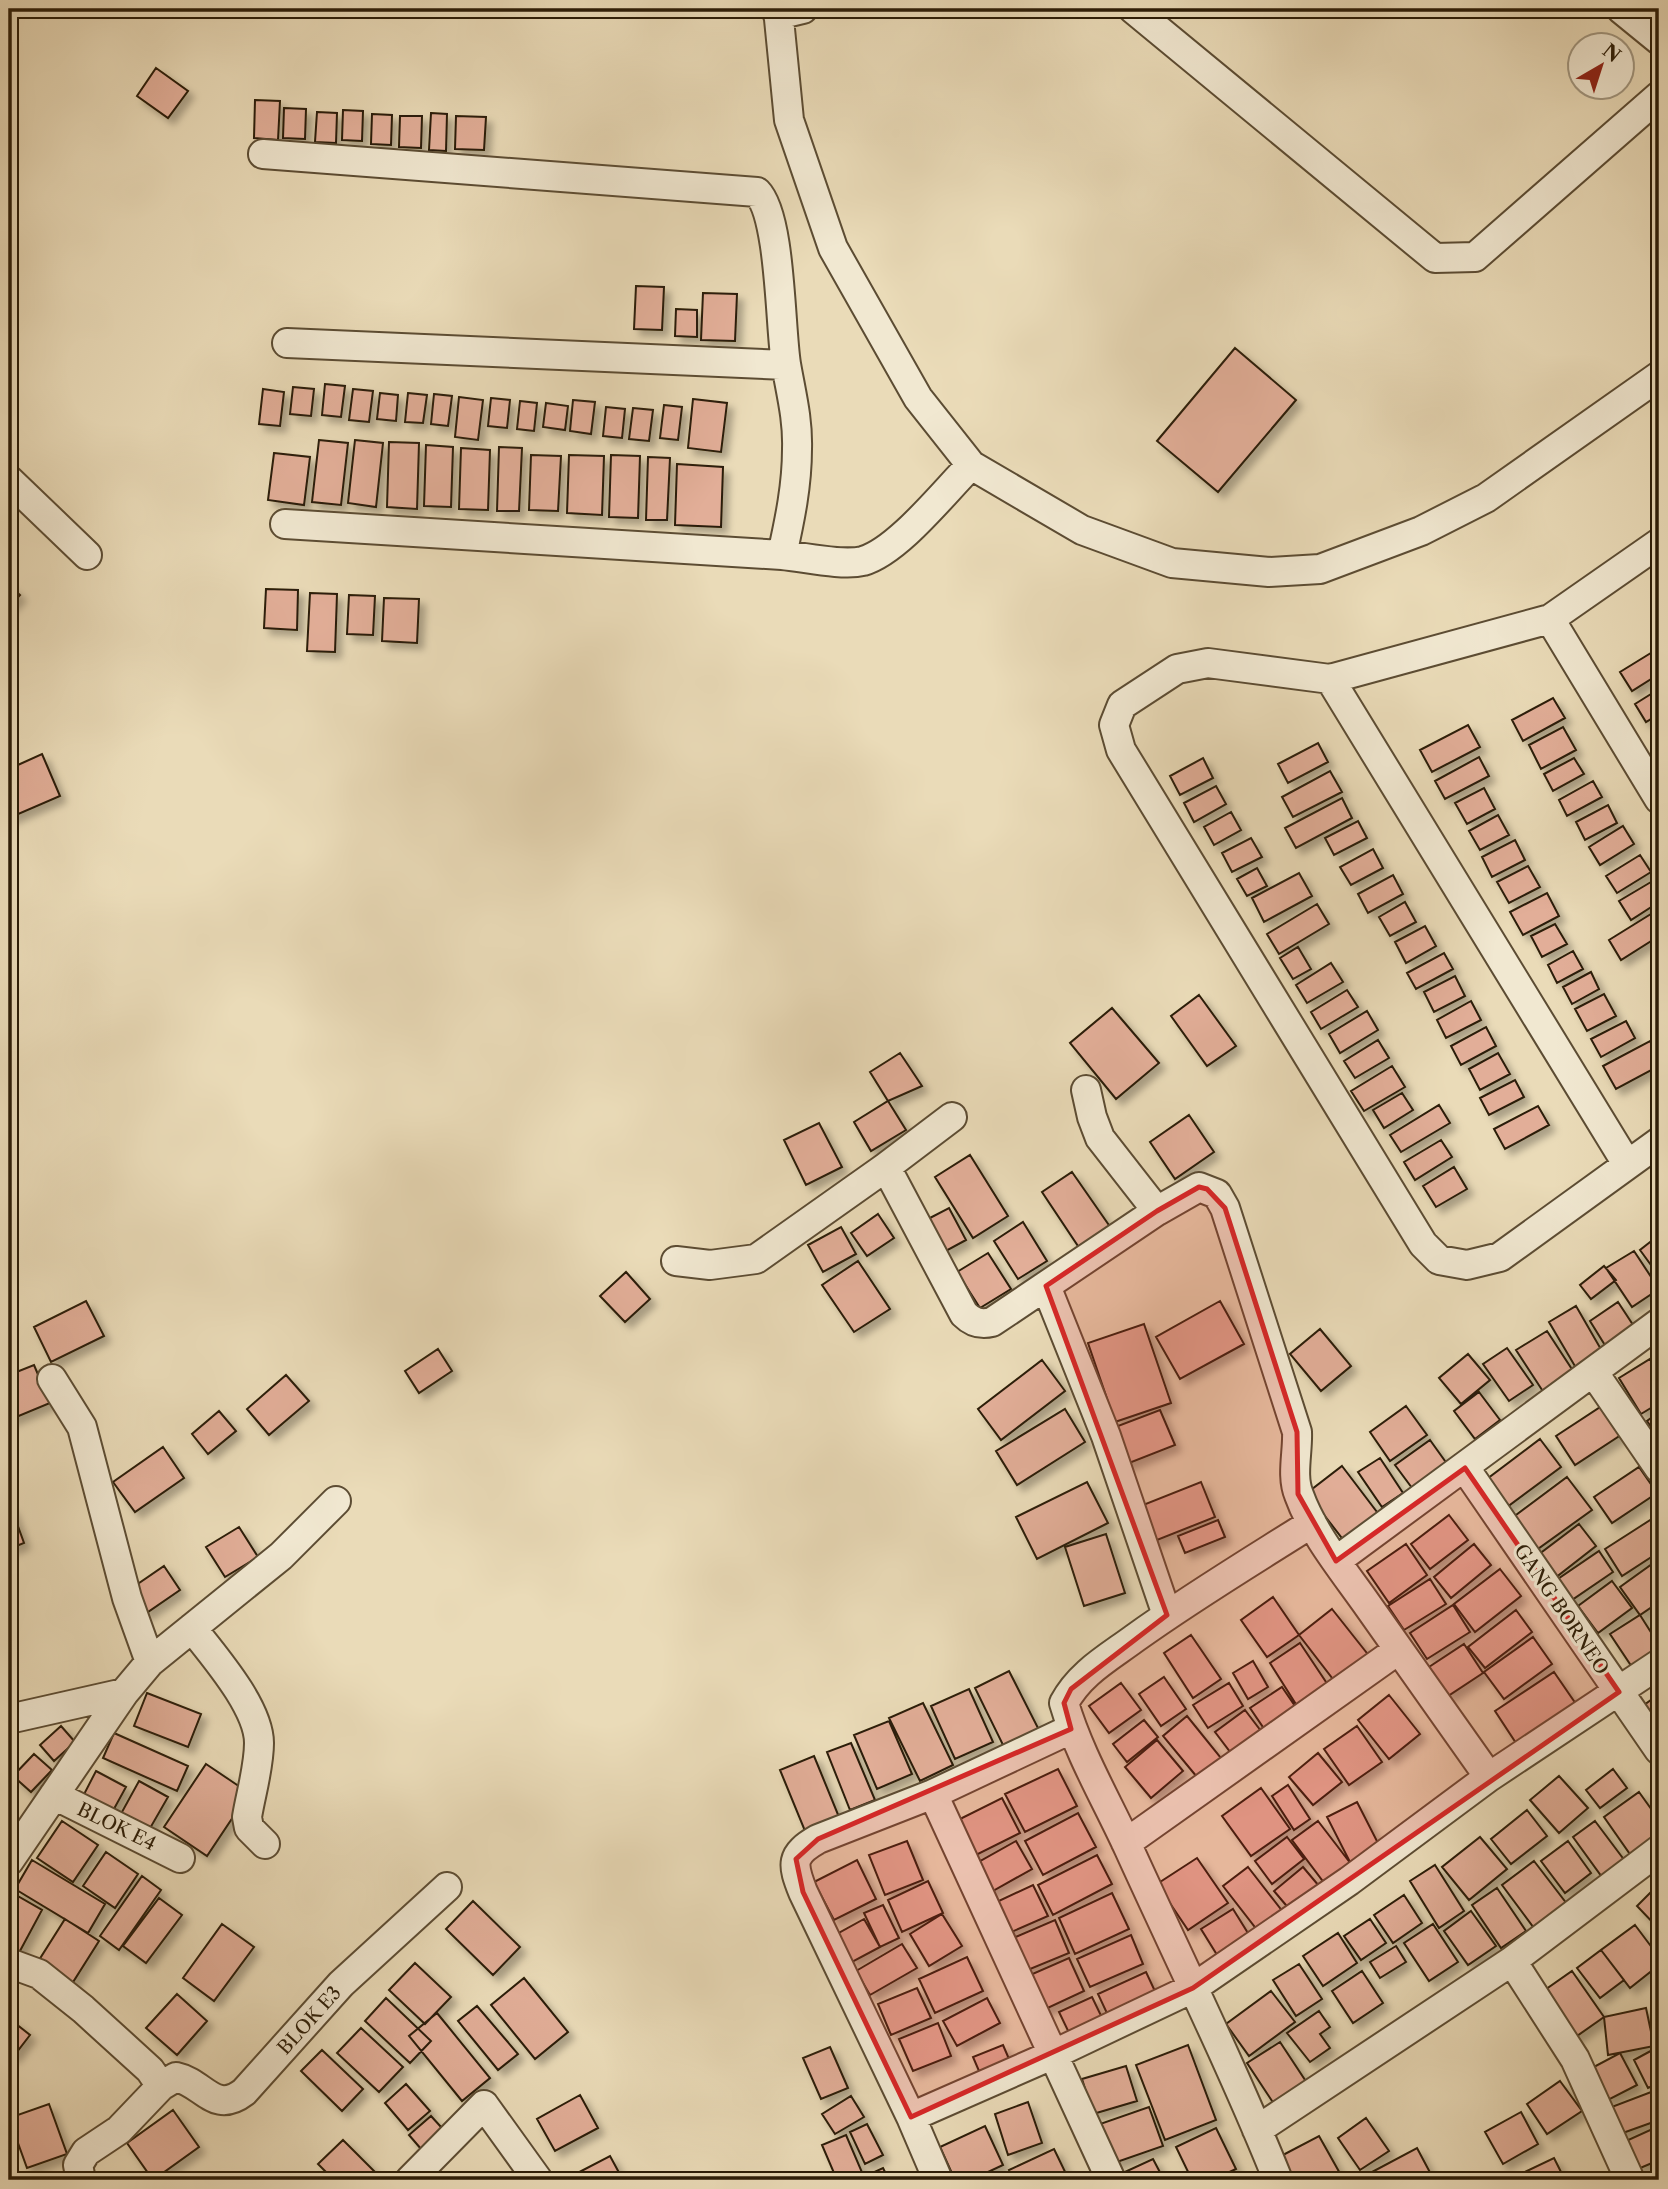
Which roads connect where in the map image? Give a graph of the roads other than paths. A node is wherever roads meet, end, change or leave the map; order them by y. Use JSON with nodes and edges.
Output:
{"nodes":[{"id":1,"x":1133,"y":9,"type":"edge"},
{"id":2,"x":1621,"y":9,"type":"edge"},
{"id":3,"x":786,"y":11,"type":"edge"},
{"id":4,"x":1659,"y":40,"type":"edge"},
{"id":5,"x":1659,"y":96,"type":"edge"},
{"id":6,"x":263,"y":154,"type":"dead end"},
{"id":7,"x":287,"y":343,"type":"dead end"},
{"id":8,"x":786,"y":365,"type":"junction"},
{"id":9,"x":1659,"y":376,"type":"edge"},
{"id":10,"x":971,"y":465,"type":"junction"},
{"id":11,"x":9,"y":480,"type":"edge"},
{"id":12,"x":285,"y":524,"type":"dead end"},
{"id":13,"x":1659,"y":543,"type":"edge"},
{"id":14,"x":87,"y":555,"type":"dead end"},
{"id":15,"x":782,"y":555,"type":"junction"},
{"id":16,"x":1550,"y":619,"type":"junction"},
{"id":17,"x":1330,"y":679,"type":"junction"},
{"id":18,"x":1659,"y":799,"type":"edge"},
{"id":19,"x":1086,"y":1090,"type":"dead end"},
{"id":20,"x":952,"y":1117,"type":"dead end"},
{"id":21,"x":1659,"y":1142,"type":"edge"},
{"id":22,"x":1627,"y":1164,"type":"junction"},
{"id":23,"x":886,"y":1167,"type":"junction"},
{"id":24,"x":1157,"y":1211,"type":"junction"},
{"id":25,"x":676,"y":1261,"type":"dead end"},
{"id":26,"x":1046,"y":1286,"type":"junction"},
{"id":27,"x":1659,"y":1323,"type":"edge"},
{"id":28,"x":1594,"y":1373,"type":"junction"},
{"id":29,"x":52,"y":1379,"type":"dead end"},
{"id":30,"x":1465,"y":1468,"type":"junction"},
{"id":31,"x":1659,"y":1468,"type":"edge"},
{"id":32,"x":335,"y":1501,"type":"dead end"},
{"id":33,"x":1312,"y":1523,"type":"junction"},
{"id":34,"x":1336,"y":1561,"type":"junction"},
{"id":35,"x":1167,"y":1615,"type":"junction"},
{"id":36,"x":192,"y":1628,"type":"junction"},
{"id":37,"x":1398,"y":1650,"type":"junction"},
{"id":38,"x":150,"y":1662,"type":"junction"},
{"id":39,"x":1659,"y":1664,"type":"edge"},
{"id":40,"x":1619,"y":1692,"type":"junction"},
{"id":41,"x":124,"y":1693,"type":"junction"},
{"id":42,"x":9,"y":1719,"type":"edge"},
{"id":43,"x":1072,"y":1730,"type":"junction"},
{"id":44,"x":1659,"y":1750,"type":"edge"},
{"id":45,"x":1489,"y":1777,"type":"junction"},
{"id":46,"x":933,"y":1794,"type":"junction"},
{"id":47,"x":54,"y":1795,"type":"junction"},
{"id":48,"x":1126,"y":1843,"type":"junction"},
{"id":49,"x":265,"y":1844,"type":"dead end"},
{"id":50,"x":1659,"y":1850,"type":"edge"},
{"id":51,"x":180,"y":1857,"type":"dead end"},
{"id":52,"x":9,"y":1861,"type":"edge"},
{"id":53,"x":447,"y":1887,"type":"dead end"},
{"id":54,"x":1512,"y":1961,"type":"junction"},
{"id":55,"x":9,"y":1963,"type":"edge"},
{"id":56,"x":1192,"y":1988,"type":"junction"},
{"id":57,"x":1052,"y":2055,"type":"junction"},
{"id":58,"x":161,"y":2086,"type":"junction"},
{"id":59,"x":911,"y":2117,"type":"junction"},
{"id":60,"x":1257,"y":2130,"type":"junction"},
{"id":61,"x":82,"y":2180,"type":"edge"},
{"id":62,"x":410,"y":2180,"type":"edge"},
{"id":63,"x":538,"y":2180,"type":"edge"},
{"id":64,"x":938,"y":2180,"type":"edge"},
{"id":65,"x":1111,"y":2180,"type":"edge"},
{"id":66,"x":1278,"y":2180,"type":"edge"},
{"id":67,"x":1630,"y":2180,"type":"edge"}],
"edges":[{"from":1,"to":5,"type":"street"},
{"from":2,"to":4,"type":"street"},
{"from":3,"to":10,"type":"street"},
{"from":6,"to":8,"type":"street"},
{"from":7,"to":8,"type":"street"},
{"from":8,"to":15,"type":"street"},
{"from":9,"to":10,"type":"street"},
{"from":10,"to":15,"type":"street"},
{"from":11,"to":14,"type":"street"},
{"from":12,"to":15,"type":"street"},
{"from":13,"to":16,"type":"street"},
{"from":16,"to":17,"type":"street"},
{"from":16,"to":18,"type":"street"},
{"from":17,"to":22,"type":"street"},
{"from":17,"to":22,"type":"street"},
{"from":19,"to":24,"type":"street"},
{"from":20,"to":23,"type":"street"},
{"from":21,"to":22,"type":"street"},
{"from":23,"to":25,"type":"street"},
{"from":23,"to":26,"type":"street"},
{"from":24,"to":26,"type":"street"},
{"from":24,"to":33,"type":"street"},
{"from":26,"to":35,"type":"street"},
{"from":27,"to":28,"type":"street"},
{"from":28,"to":30,"type":"street"},
{"from":28,"to":31,"type":"street"},
{"from":29,"to":38,"type":"street"},
{"from":30,"to":34,"type":"street"},
{"from":30,"to":40,"type":"street","name":"GANG BORNEO"},
{"from":32,"to":36,"type":"street"},
{"from":33,"to":34,"type":"street"},
{"from":33,"to":35,"type":"street"},
{"from":34,"to":37,"type":"street"},
{"from":35,"to":43,"type":"street"},
{"from":36,"to":38,"type":"street"},
{"from":36,"to":49,"type":"street"},
{"from":37,"to":45,"type":"street"},
{"from":37,"to":48,"type":"street"},
{"from":38,"to":41,"type":"street"},
{"from":39,"to":40,"type":"street"},
{"from":40,"to":44,"type":"street","name":"GANG BORNEO"},
{"from":40,"to":45,"type":"street"},
{"from":41,"to":42,"type":"street"},
{"from":41,"to":47,"type":"street"},
{"from":43,"to":46,"type":"street"},
{"from":43,"to":48,"type":"street"},
{"from":45,"to":56,"type":"street"},
{"from":46,"to":57,"type":"street"},
{"from":46,"to":59,"type":"street"},
{"from":47,"to":51,"type":"street","name":"BLOK E4"},
{"from":47,"to":52,"type":"street"},
{"from":48,"to":56,"type":"street"},
{"from":50,"to":54,"type":"street"},
{"from":53,"to":58,"type":"street","name":"BLOK E3"},
{"from":54,"to":60,"type":"street"},
{"from":54,"to":67,"type":"street"},
{"from":55,"to":58,"type":"street"},
{"from":56,"to":57,"type":"street"},
{"from":56,"to":60,"type":"street"},
{"from":57,"to":59,"type":"street"},
{"from":57,"to":65,"type":"street"},
{"from":58,"to":61,"type":"street"},
{"from":59,"to":64,"type":"street"},
{"from":60,"to":66,"type":"street"},
{"from":62,"to":63,"type":"street"}]}
